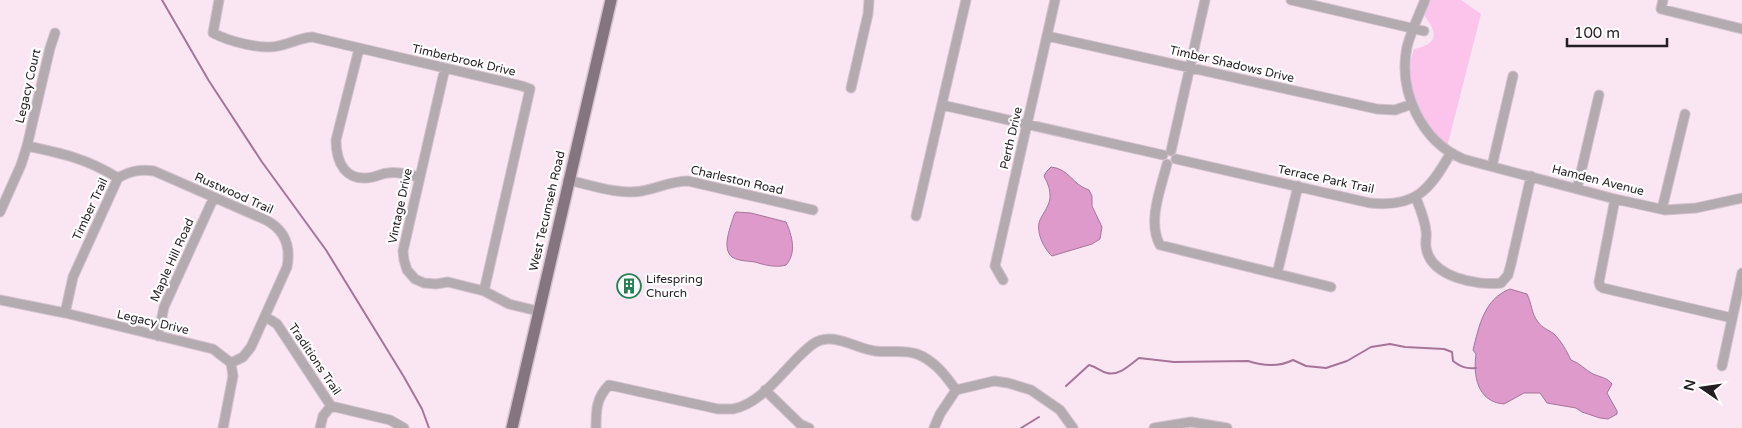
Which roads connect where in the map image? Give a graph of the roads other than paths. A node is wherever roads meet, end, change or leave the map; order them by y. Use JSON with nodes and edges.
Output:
{"nodes":[{"id":1,"x":219,"y":0,"type":"edge"},
{"id":2,"x":611,"y":0,"type":"edge"},
{"id":3,"x":869,"y":0,"type":"edge"},
{"id":4,"x":966,"y":0,"type":"edge"},
{"id":5,"x":1055,"y":0,"type":"edge"},
{"id":6,"x":1205,"y":0,"type":"edge"},
{"id":7,"x":1291,"y":0,"type":"edge"},
{"id":8,"x":1425,"y":0,"type":"edge"},
{"id":9,"x":1663,"y":0,"type":"edge"},
{"id":10,"x":1414,"y":29,"type":"junction"},
{"id":11,"x":1742,"y":29,"type":"edge"},
{"id":12,"x":1424,"y":31,"type":"dead end"},
{"id":13,"x":56,"y":33,"type":"dead end"},
{"id":14,"x":1047,"y":36,"type":"junction"},
{"id":15,"x":359,"y":49,"type":"junction"},
{"id":16,"x":1190,"y":67,"type":"junction"},
{"id":17,"x":445,"y":68,"type":"junction"},
{"id":18,"x":1513,"y":76,"type":"dead end"},
{"id":19,"x":851,"y":88,"type":"dead end"},
{"id":20,"x":1599,"y":95,"type":"dead end"},
{"id":21,"x":1412,"y":104,"type":"junction"},
{"id":22,"x":942,"y":105,"type":"junction"},
{"id":23,"x":1685,"y":114,"type":"dead end"},
{"id":24,"x":1027,"y":124,"type":"junction"},
{"id":25,"x":27,"y":146,"type":"junction"},
{"id":26,"x":1450,"y":154,"type":"junction"},
{"id":27,"x":1169,"y":157,"type":"junction"},
{"id":28,"x":1492,"y":166,"type":"junction"},
{"id":29,"x":1531,"y":176,"type":"junction"},
{"id":30,"x":419,"y":177,"type":"junction"},
{"id":31,"x":118,"y":178,"type":"junction"},
{"id":32,"x":568,"y":180,"type":"junction"},
{"id":33,"x":1298,"y":186,"type":"junction"},
{"id":34,"x":1577,"y":189,"type":"junction"},
{"id":35,"x":214,"y":197,"type":"junction"},
{"id":36,"x":1416,"y":198,"type":"junction"},
{"id":37,"x":1742,"y":198,"type":"edge"},
{"id":38,"x":1615,"y":199,"type":"junction"},
{"id":39,"x":1662,"y":209,"type":"junction"},
{"id":40,"x":813,"y":210,"type":"dead end"},
{"id":41,"x":0,"y":212,"type":"edge"},
{"id":42,"x":916,"y":216,"type":"dead end"},
{"id":43,"x":1277,"y":274,"type":"junction"},
{"id":44,"x":1742,"y":274,"type":"edge"},
{"id":45,"x":1003,"y":280,"type":"dead end"},
{"id":46,"x":1331,"y":286,"type":"dead end"},
{"id":47,"x":484,"y":291,"type":"junction"},
{"id":48,"x":0,"y":300,"type":"edge"},
{"id":49,"x":538,"y":311,"type":"junction"},
{"id":50,"x":65,"y":313,"type":"junction"},
{"id":51,"x":266,"y":317,"type":"junction"},
{"id":52,"x":1732,"y":318,"type":"junction"},
{"id":53,"x":158,"y":336,"type":"junction"},
{"id":54,"x":231,"y":363,"type":"junction"},
{"id":55,"x":1722,"y":366,"type":"dead end"},
{"id":56,"x":765,"y":390,"type":"junction"},
{"id":57,"x":956,"y":390,"type":"junction"},
{"id":58,"x":331,"y":406,"type":"junction"},
{"id":59,"x":1202,"y":426,"type":"edge"},
{"id":60,"x":223,"y":428,"type":"edge"},
{"id":61,"x":320,"y":428,"type":"edge"},
{"id":62,"x":404,"y":428,"type":"edge"},
{"id":63,"x":512,"y":428,"type":"edge"},
{"id":64,"x":596,"y":428,"type":"edge"},
{"id":65,"x":809,"y":428,"type":"edge"},
{"id":66,"x":934,"y":428,"type":"edge"},
{"id":67,"x":1073,"y":428,"type":"edge"},
{"id":68,"x":1154,"y":428,"type":"edge"},
{"id":69,"x":1226,"y":428,"type":"edge"}],
"edges":[{"from":1,"to":15,"type":"street","name":"Timberbrook Drive"},
{"from":2,"to":32,"type":"main road","name":"West Tecumseh Road"},
{"from":3,"to":19,"type":"street"},
{"from":4,"to":22,"type":"street"},
{"from":5,"to":14,"type":"street","name":"Perth Drive"},
{"from":6,"to":16,"type":"street"},
{"from":7,"to":10,"type":"street"},
{"from":8,"to":10,"type":"street"},
{"from":9,"to":11,"type":"street"},
{"from":10,"to":12,"type":"street"},
{"from":10,"to":21,"type":"street"},
{"from":13,"to":25,"type":"street","name":"Legacy Court"},
{"from":14,"to":16,"type":"street","name":"Timber Shadows Drive"},
{"from":14,"to":24,"type":"street","name":"Perth Drive"},
{"from":15,"to":17,"type":"street","name":"Timberbrook Drive"},
{"from":15,"to":30,"type":"street"},
{"from":16,"to":21,"type":"street","name":"Timber Shadows Drive"},
{"from":16,"to":27,"type":"street"},
{"from":17,"to":30,"type":"street","name":"Vintage Drive"},
{"from":17,"to":47,"type":"street","name":"Timberbrook Drive"},
{"from":18,"to":28,"type":"street"},
{"from":20,"to":34,"type":"street"},
{"from":21,"to":26,"type":"street"},
{"from":22,"to":24,"type":"street","name":"Terrace Park Trail"},
{"from":22,"to":42,"type":"street"},
{"from":23,"to":39,"type":"street"},
{"from":24,"to":27,"type":"street","name":"Terrace Park Trail"},
{"from":24,"to":45,"type":"street","name":"Perth Drive"},
{"from":25,"to":31,"type":"street","name":"Timber Trail"},
{"from":25,"to":41,"type":"street","name":"Legacy Court"},
{"from":26,"to":28,"type":"street","name":"Hamden Avenue"},
{"from":26,"to":36,"type":"street"},
{"from":27,"to":33,"type":"street","name":"Terrace Park Trail"},
{"from":27,"to":43,"type":"street"},
{"from":28,"to":29,"type":"street","name":"Hamden Avenue"},
{"from":29,"to":34,"type":"street","name":"Hamden Avenue"},
{"from":29,"to":36,"type":"street"},
{"from":30,"to":47,"type":"street","name":"Vintage Drive"},
{"from":31,"to":35,"type":"street","name":"Rustwood Trail"},
{"from":31,"to":50,"type":"street","name":"Timber Trail"},
{"from":32,"to":40,"type":"street","name":"Charleston Road"},
{"from":32,"to":49,"type":"main road","name":"West Tecumseh Road"},
{"from":33,"to":36,"type":"street","name":"Terrace Park Trail"},
{"from":33,"to":43,"type":"street"},
{"from":34,"to":38,"type":"street","name":"Hamden Avenue"},
{"from":35,"to":51,"type":"street","name":"Rustwood Trail"},
{"from":35,"to":53,"type":"street","name":"Maple Hill Road"},
{"from":37,"to":39,"type":"street","name":"Hamden Avenue"},
{"from":38,"to":39,"type":"street","name":"Hamden Avenue"},
{"from":38,"to":52,"type":"street"},
{"from":43,"to":46,"type":"street"},
{"from":44,"to":52,"type":"street"},
{"from":47,"to":49,"type":"street","name":"Vintage Drive"},
{"from":48,"to":50,"type":"street","name":"Legacy Drive"},
{"from":49,"to":63,"type":"main road","name":"West Tecumseh Road"},
{"from":50,"to":53,"type":"street","name":"Legacy Drive"},
{"from":51,"to":54,"type":"street","name":"Rustwood Trail"},
{"from":51,"to":58,"type":"street","name":"Traditions Trail"},
{"from":52,"to":55,"type":"street"},
{"from":53,"to":54,"type":"street","name":"Legacy Drive"},
{"from":54,"to":60,"type":"street"},
{"from":56,"to":57,"type":"street"},
{"from":56,"to":64,"type":"street"},
{"from":56,"to":65,"type":"street"},
{"from":57,"to":66,"type":"street"},
{"from":57,"to":67,"type":"street"},
{"from":58,"to":61,"type":"street"},
{"from":58,"to":62,"type":"street","name":"Traditions Trail"},
{"from":59,"to":68,"type":"street"},
{"from":59,"to":69,"type":"street"}]}
